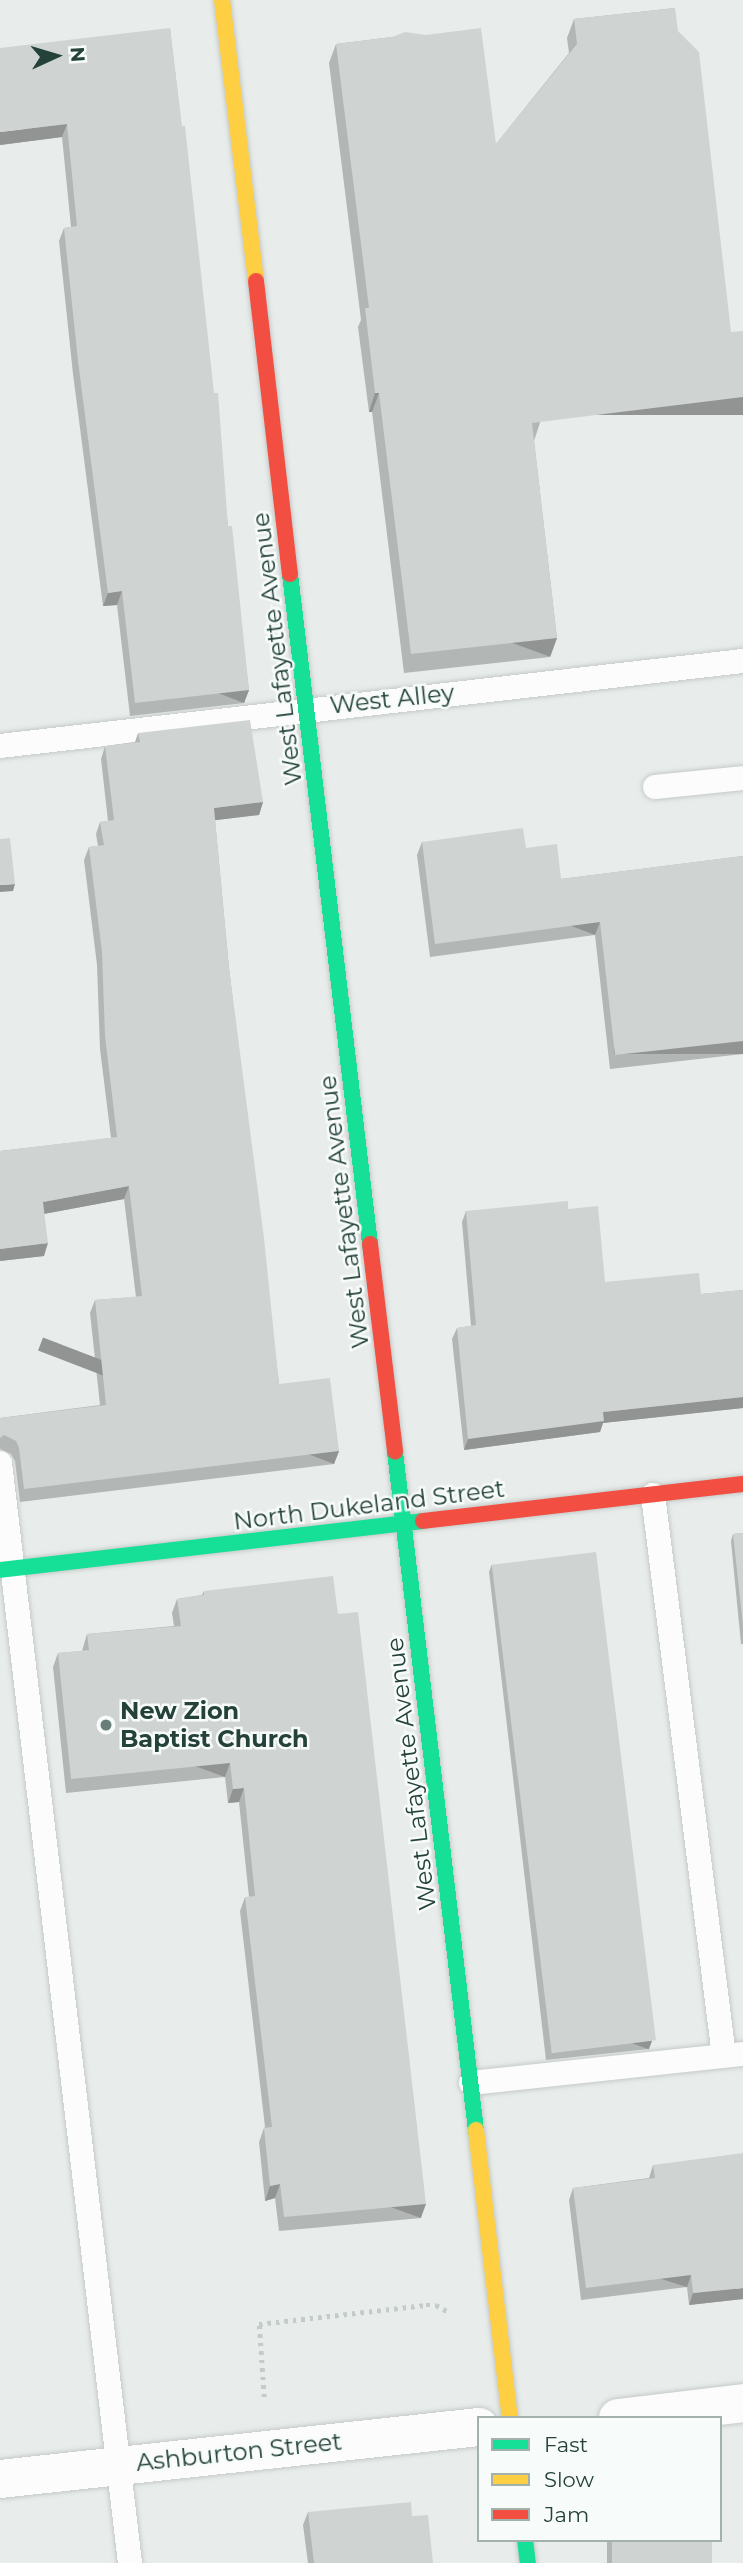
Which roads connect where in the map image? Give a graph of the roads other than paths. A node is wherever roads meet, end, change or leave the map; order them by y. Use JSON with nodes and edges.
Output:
{"nodes":[{"id":1,"x":222,"y":0,"type":"edge"},
{"id":2,"x":743,"y":661,"type":"edge"},
{"id":3,"x":307,"y":708,"type":"junction"},
{"id":4,"x":0,"y":746,"type":"edge"},
{"id":5,"x":743,"y":778,"type":"edge"},
{"id":6,"x":655,"y":787,"type":"dead end"},
{"id":7,"x":0,"y":1463,"type":"edge"},
{"id":8,"x":743,"y":1484,"type":"edge"},
{"id":9,"x":653,"y":1495,"type":"junction"},
{"id":10,"x":405,"y":1524,"type":"junction"},
{"id":11,"x":6,"y":1569,"type":"edge"},
{"id":12,"x":734,"y":2055,"type":"edge"},
{"id":13,"x":471,"y":2083,"type":"junction"},
{"id":14,"x":743,"y":2403,"type":"edge"},
{"id":15,"x":510,"y":2416,"type":"edge"},
{"id":16,"x":635,"y":2416,"type":"edge"},
{"id":17,"x":477,"y":2427,"type":"edge"},
{"id":18,"x":118,"y":2465,"type":"junction"},
{"id":19,"x":0,"y":2479,"type":"edge"},
{"id":20,"x":525,"y":2542,"type":"edge"},
{"id":21,"x":130,"y":2563,"type":"edge"},
{"id":22,"x":528,"y":2563,"type":"edge"}],
"edges":[{"from":1,"to":3,"type":"main road","name":"West Lafayette Avenue"},
{"from":2,"to":3,"type":"lane","name":"West Alley"},
{"from":3,"to":4,"type":"lane","name":"West Alley"},
{"from":3,"to":10,"type":"main road","name":"West Lafayette Avenue"},
{"from":5,"to":6,"type":"lane"},
{"from":7,"to":11,"type":"lane"},
{"from":8,"to":9,"type":"main road","name":"North Dukeland Street"},
{"from":9,"to":10,"type":"main road","name":"North Dukeland Street"},
{"from":9,"to":12,"type":"lane"},
{"from":10,"to":11,"type":"main road","name":"North Dukeland Street"},
{"from":10,"to":13,"type":"main road","name":"West Lafayette Avenue"},
{"from":11,"to":18,"type":"lane"},
{"from":12,"to":13,"type":"lane"},
{"from":13,"to":15,"type":"main road","name":"West Lafayette Avenue"},
{"from":14,"to":16,"type":"street"},
{"from":17,"to":18,"type":"street","name":"Ashburton Street"},
{"from":18,"to":19,"type":"street","name":"Ashburton Street"},
{"from":18,"to":21,"type":"lane"},
{"from":20,"to":22,"type":"main road"}]}
